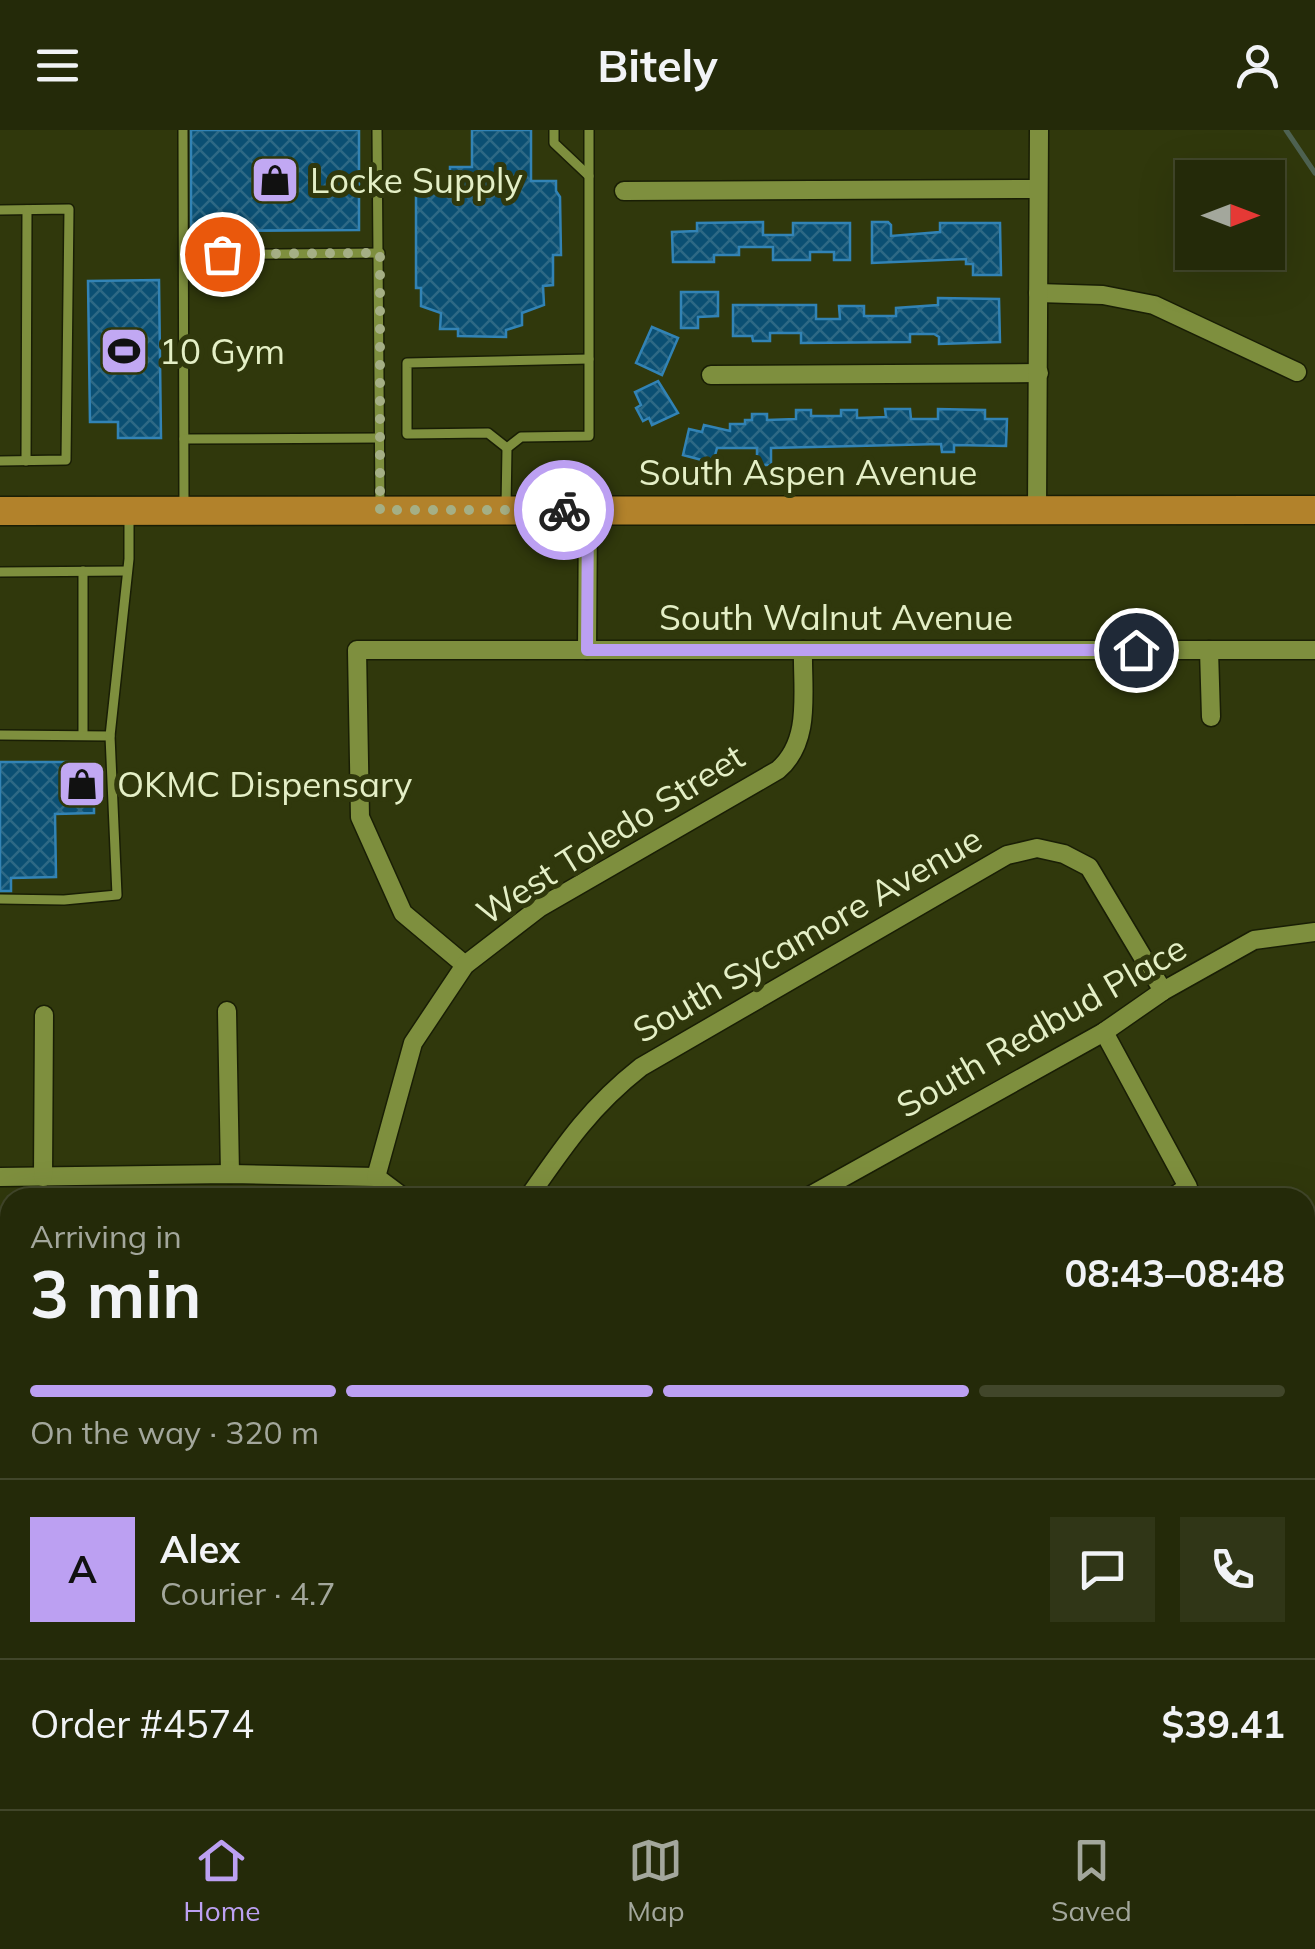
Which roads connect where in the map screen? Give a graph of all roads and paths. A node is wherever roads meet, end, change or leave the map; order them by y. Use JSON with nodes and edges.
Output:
{"nodes":[{"id":1,"x":183,"y":130,"type":"edge"},
{"id":2,"x":377,"y":130,"type":"edge"},
{"id":3,"x":554,"y":130,"type":"edge"},
{"id":4,"x":589,"y":130,"type":"edge"},
{"id":5,"x":1038,"y":130,"type":"edge"},
{"id":6,"x":589,"y":176,"type":"junction"},
{"id":7,"x":1038,"y":188,"type":"junction"},
{"id":8,"x":624,"y":191,"type":"dead end"},
{"id":9,"x":0,"y":210,"type":"edge"},
{"id":10,"x":27,"y":210,"type":"junction"},
{"id":11,"x":380,"y":253,"type":"junction"},
{"id":12,"x":184,"y":254,"type":"junction"},
{"id":13,"x":1038,"y":293,"type":"junction"},
{"id":14,"x":589,"y":359,"type":"junction"},
{"id":15,"x":1298,"y":372,"type":"dead end"},
{"id":16,"x":1039,"y":373,"type":"junction"},
{"id":17,"x":711,"y":375,"type":"dead end"},
{"id":18,"x":380,"y":438,"type":"junction"},
{"id":19,"x":184,"y":439,"type":"junction"},
{"id":20,"x":507,"y":448,"type":"junction"},
{"id":21,"x":0,"y":460,"type":"edge"},
{"id":22,"x":26,"y":460,"type":"junction"},
{"id":23,"x":506,"y":509,"type":"junction"},
{"id":24,"x":380,"y":510,"type":"junction"},
{"id":25,"x":588,"y":510,"type":"junction"},
{"id":26,"x":1037,"y":510,"type":"junction"},
{"id":27,"x":1315,"y":510,"type":"edge"},
{"id":28,"x":129,"y":511,"type":"junction"},
{"id":29,"x":184,"y":511,"type":"junction"},
{"id":30,"x":0,"y":512,"type":"edge"},
{"id":31,"x":83,"y":571,"type":"junction"},
{"id":32,"x":128,"y":571,"type":"junction"},
{"id":33,"x":0,"y":572,"type":"edge"},
{"id":34,"x":587,"y":650,"type":"junction"},
{"id":35,"x":803,"y":650,"type":"junction"},
{"id":36,"x":1209,"y":650,"type":"junction"},
{"id":37,"x":1315,"y":650,"type":"edge"},
{"id":38,"x":1211,"y":717,"type":"dead end"},
{"id":39,"x":0,"y":735,"type":"edge"},
{"id":40,"x":83,"y":735,"type":"junction"},
{"id":41,"x":110,"y":736,"type":"junction"},
{"id":42,"x":0,"y":899,"type":"edge"},
{"id":43,"x":1315,"y":932,"type":"edge"},
{"id":44,"x":465,"y":964,"type":"junction"},
{"id":45,"x":1164,"y":991,"type":"junction"},
{"id":46,"x":228,"y":1011,"type":"dead end"},
{"id":47,"x":44,"y":1015,"type":"dead end"},
{"id":48,"x":1104,"y":1032,"type":"junction"},
{"id":49,"x":230,"y":1174,"type":"junction"},
{"id":50,"x":0,"y":1177,"type":"edge"},
{"id":51,"x":43,"y":1177,"type":"junction"},
{"id":52,"x":376,"y":1177,"type":"junction"},
{"id":53,"x":391,"y":1188,"type":"edge"},
{"id":54,"x":535,"y":1188,"type":"edge"},
{"id":55,"x":824,"y":1188,"type":"edge"},
{"id":56,"x":1186,"y":1188,"type":"edge"}],
"edges":[{"from":1,"to":12,"type":"lane"},
{"from":2,"to":11,"type":"lane"},
{"from":3,"to":6,"type":"lane"},
{"from":4,"to":6,"type":"lane"},
{"from":5,"to":7,"type":"street"},
{"from":6,"to":14,"type":"lane"},
{"from":7,"to":8,"type":"street"},
{"from":7,"to":13,"type":"street"},
{"from":9,"to":10,"type":"lane"},
{"from":10,"to":22,"type":"lane"},
{"from":10,"to":22,"type":"lane"},
{"from":11,"to":12,"type":"lane"},
{"from":11,"to":18,"type":"lane"},
{"from":12,"to":19,"type":"lane"},
{"from":13,"to":15,"type":"street"},
{"from":13,"to":16,"type":"street"},
{"from":14,"to":20,"type":"lane"},
{"from":14,"to":20,"type":"lane"},
{"from":16,"to":17,"type":"street"},
{"from":16,"to":26,"type":"street"},
{"from":18,"to":19,"type":"lane"},
{"from":18,"to":24,"type":"lane"},
{"from":19,"to":29,"type":"lane"},
{"from":20,"to":23,"type":"lane"},
{"from":21,"to":22,"type":"lane"},
{"from":23,"to":24,"type":"main road","name":"South Aspen Avenue"},
{"from":23,"to":25,"type":"main road","name":"South Aspen Avenue"},
{"from":24,"to":29,"type":"main road","name":"South Aspen Avenue"},
{"from":25,"to":26,"type":"main road","name":"South Aspen Avenue"},
{"from":25,"to":34,"type":"street"},
{"from":26,"to":27,"type":"main road","name":"South Aspen Avenue"},
{"from":28,"to":29,"type":"main road","name":"South Aspen Avenue"},
{"from":28,"to":30,"type":"main road","name":"South Aspen Avenue"},
{"from":28,"to":32,"type":"lane"},
{"from":31,"to":32,"type":"lane"},
{"from":31,"to":33,"type":"lane"},
{"from":31,"to":40,"type":"lane"},
{"from":32,"to":41,"type":"lane"},
{"from":34,"to":35,"type":"street","name":"South Walnut Avenue"},
{"from":34,"to":44,"type":"street","name":"South Walnut Avenue"},
{"from":35,"to":36,"type":"street","name":"South Walnut Avenue"},
{"from":35,"to":44,"type":"street","name":"West Toledo Street"},
{"from":36,"to":37,"type":"street","name":"South Walnut Avenue"},
{"from":36,"to":38,"type":"street"},
{"from":39,"to":40,"type":"lane"},
{"from":40,"to":41,"type":"lane"},
{"from":41,"to":42,"type":"lane"},
{"from":43,"to":45,"type":"street","name":"South Redbud Place"},
{"from":44,"to":52,"type":"street","name":"West Toledo Street"},
{"from":45,"to":48,"type":"street","name":"South Redbud Place"},
{"from":45,"to":54,"type":"street","name":"South Sycamore Avenue"},
{"from":46,"to":49,"type":"street"},
{"from":47,"to":51,"type":"street"},
{"from":48,"to":55,"type":"street","name":"South Redbud Place"},
{"from":48,"to":56,"type":"street"},
{"from":49,"to":51,"type":"street"},
{"from":49,"to":52,"type":"street"},
{"from":50,"to":51,"type":"street"},
{"from":52,"to":53,"type":"street"}]}
